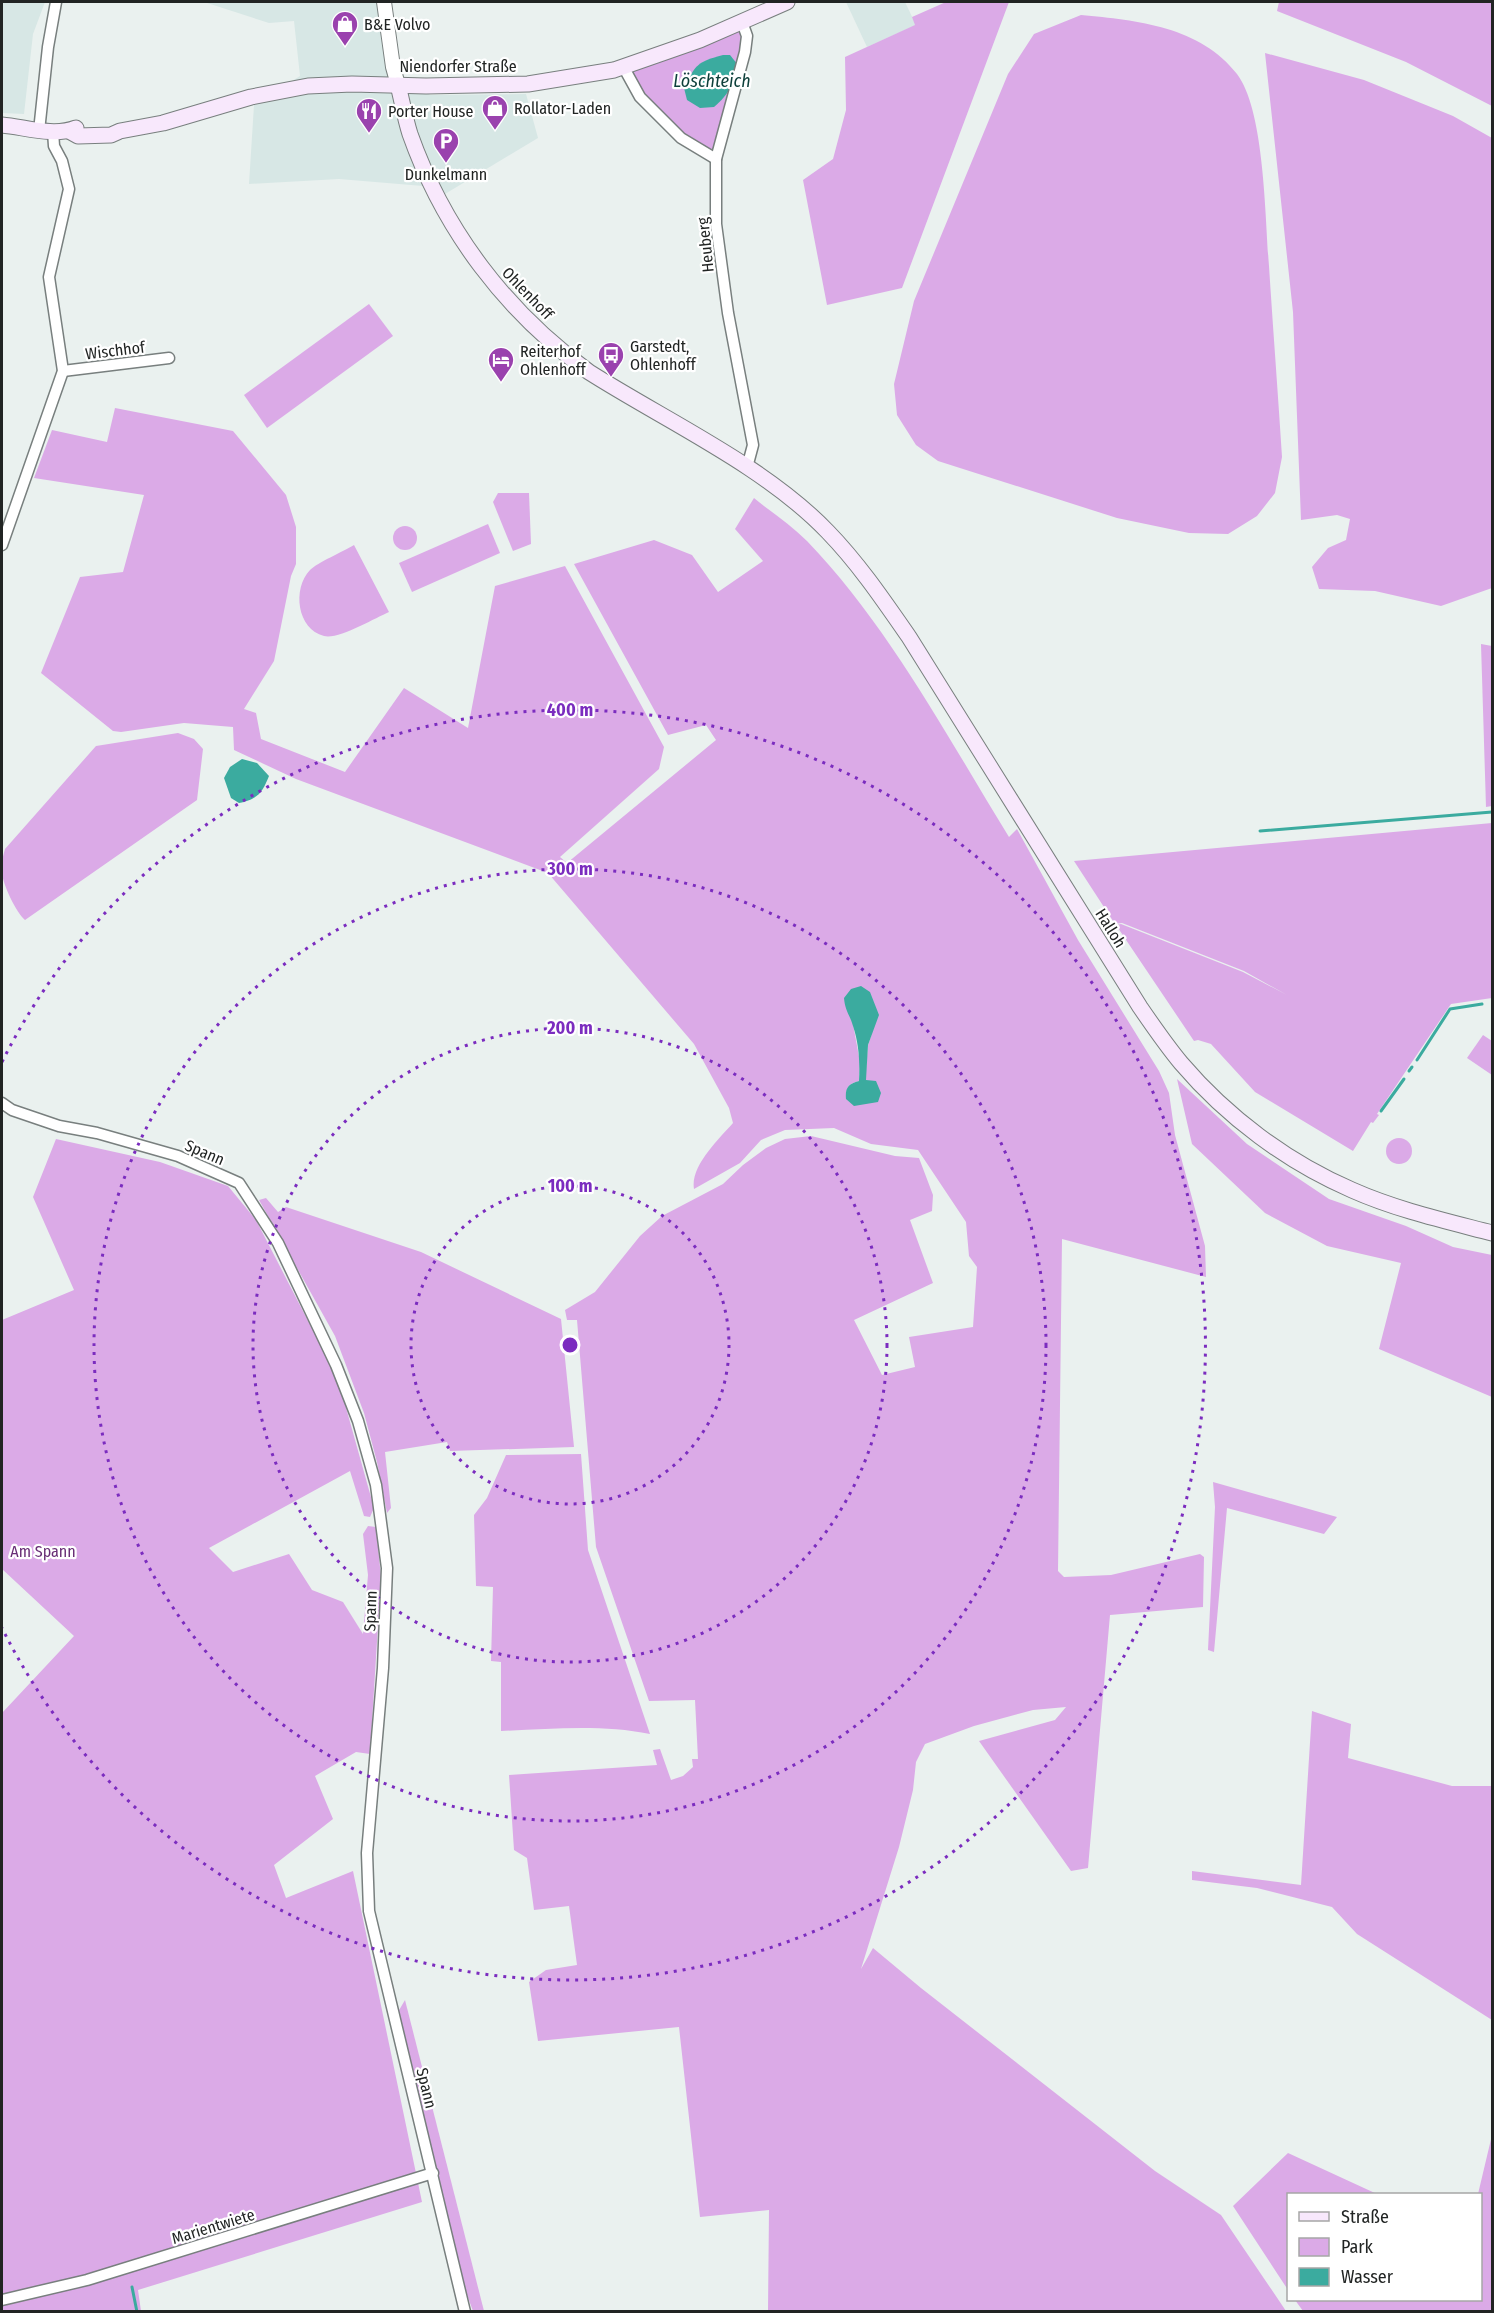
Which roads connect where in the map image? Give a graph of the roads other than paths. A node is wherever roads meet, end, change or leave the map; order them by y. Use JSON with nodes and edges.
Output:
{"nodes":[{"id":1,"x":56,"y":2,"type":"edge"},
{"id":2,"x":384,"y":2,"type":"edge"},
{"id":3,"x":788,"y":2,"type":"edge"},
{"id":4,"x":741,"y":22,"type":"junction"},
{"id":5,"x":624,"y":68,"type":"junction"},
{"id":6,"x":398,"y":85,"type":"junction"},
{"id":7,"x":2,"y":125,"type":"edge"},
{"id":8,"x":46,"y":131,"type":"junction"},
{"id":9,"x":716,"y":159,"type":"junction"},
{"id":10,"x":170,"y":358,"type":"dead end"},
{"id":11,"x":63,"y":371,"type":"junction"},
{"id":12,"x":744,"y":465,"type":"junction"},
{"id":13,"x":808,"y":513,"type":"joint"},
{"id":14,"x":2,"y":545,"type":"edge"},
{"id":15,"x":2,"y":1103,"type":"edge"},
{"id":16,"x":1492,"y":1233,"type":"edge"},
{"id":17,"x":433,"y":2173,"type":"junction"},
{"id":18,"x":2,"y":2300,"type":"edge"},
{"id":19,"x":465,"y":2312,"type":"edge"}],
"edges":[{"from":1,"to":8,"type":"street"},
{"from":2,"to":6,"type":"street"},
{"from":3,"to":4,"type":"main road","name":"Niendorfer Straße"},
{"from":4,"to":5,"type":"main road","name":"Niendorfer Straße"},
{"from":4,"to":9,"type":"street","name":"Heuberg"},
{"from":5,"to":6,"type":"main road","name":"Niendorfer Straße"},
{"from":5,"to":9,"type":"street"},
{"from":6,"to":8,"type":"main road","name":"Niendorfer Straße"},
{"from":6,"to":12,"type":"main road","name":"Ohlenhoff"},
{"from":7,"to":8,"type":"main road","name":"Niendorfer Straße"},
{"from":8,"to":11,"type":"street"},
{"from":9,"to":12,"type":"street","name":"Heuberg"},
{"from":10,"to":11,"type":"street","name":"Wischhof"},
{"from":11,"to":14,"type":"street"},
{"from":12,"to":13,"type":"main road","name":"Ohlenhoff"},
{"from":13,"to":16,"type":"main road","name":"Halloh"},
{"from":15,"to":17,"type":"street","name":"Spann"},
{"from":17,"to":18,"type":"street","name":"Marientwiete"},
{"from":17,"to":19,"type":"street","name":"Spann"}]}
